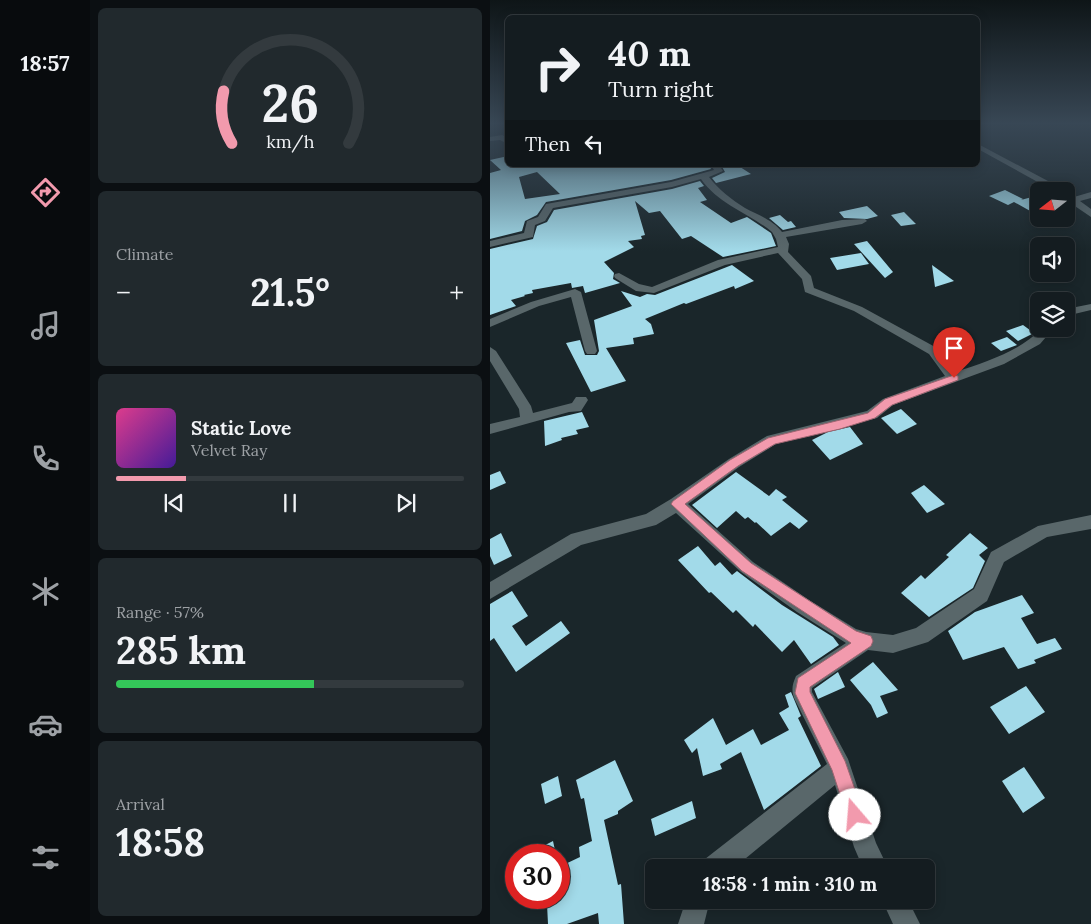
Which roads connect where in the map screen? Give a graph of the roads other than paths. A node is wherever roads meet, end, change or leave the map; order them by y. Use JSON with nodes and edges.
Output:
{"nodes":[{"id":1,"x":1013,"y":165,"type":"edge"},
{"id":2,"x":716,"y":167,"type":"edge"},
{"id":3,"x":704,"y":176,"type":"junction"},
{"id":4,"x":1044,"y":182,"type":"edge"},
{"id":5,"x":1091,"y":195,"type":"edge"},
{"id":6,"x":1075,"y":197,"type":"edge"},
{"id":7,"x":1075,"y":202,"type":"edge"},
{"id":8,"x":1091,"y":214,"type":"edge"},
{"id":9,"x":862,"y":221,"type":"dead end"},
{"id":10,"x":490,"y":244,"type":"edge"},
{"id":11,"x":782,"y":244,"type":"junction"},
{"id":12,"x":619,"y":276,"type":"dead end"},
{"id":13,"x":1091,"y":307,"type":"edge"},
{"id":14,"x":1075,"y":311,"type":"edge"},
{"id":15,"x":490,"y":323,"type":"edge"},
{"id":16,"x":1040,"y":337,"type":"edge"},
{"id":17,"x":490,"y":351,"type":"edge"},
{"id":18,"x":591,"y":351,"type":"dead end"},
{"id":19,"x":954,"y":378,"type":"junction"},
{"id":20,"x":582,"y":400,"type":"dead end"},
{"id":21,"x":526,"y":420,"type":"junction"},
{"id":22,"x":490,"y":429,"type":"edge"},
{"id":23,"x":677,"y":504,"type":"junction"},
{"id":24,"x":1091,"y":522,"type":"edge"},
{"id":25,"x":490,"y":591,"type":"edge"},
{"id":26,"x":866,"y":641,"type":"junction"},
{"id":27,"x":840,"y":767,"type":"junction"},
{"id":28,"x":725,"y":859,"type":"edge"},
{"id":29,"x":872,"y":859,"type":"edge"},
{"id":30,"x":695,"y":909,"type":"edge"},
{"id":31,"x":899,"y":909,"type":"edge"},
{"id":32,"x":691,"y":924,"type":"edge"},
{"id":33,"x":907,"y":924,"type":"edge"}],
"edges":[{"from":1,"to":4,"type":"street"},
{"from":2,"to":3,"type":"street"},
{"from":3,"to":10,"type":"street"},
{"from":3,"to":11,"type":"street"},
{"from":5,"to":6,"type":"street"},
{"from":7,"to":8,"type":"street"},
{"from":9,"to":11,"type":"street"},
{"from":11,"to":12,"type":"street"},
{"from":11,"to":19,"type":"street"},
{"from":13,"to":14,"type":"street"},
{"from":15,"to":18,"type":"street"},
{"from":16,"to":19,"type":"street"},
{"from":17,"to":21,"type":"street"},
{"from":19,"to":23,"type":"street"},
{"from":20,"to":21,"type":"street"},
{"from":21,"to":22,"type":"street"},
{"from":23,"to":25,"type":"street"},
{"from":23,"to":26,"type":"street"},
{"from":24,"to":26,"type":"street"},
{"from":26,"to":27,"type":"street"},
{"from":27,"to":28,"type":"street"},
{"from":27,"to":29,"type":"street"},
{"from":30,"to":32,"type":"street"},
{"from":31,"to":33,"type":"street"}]}
